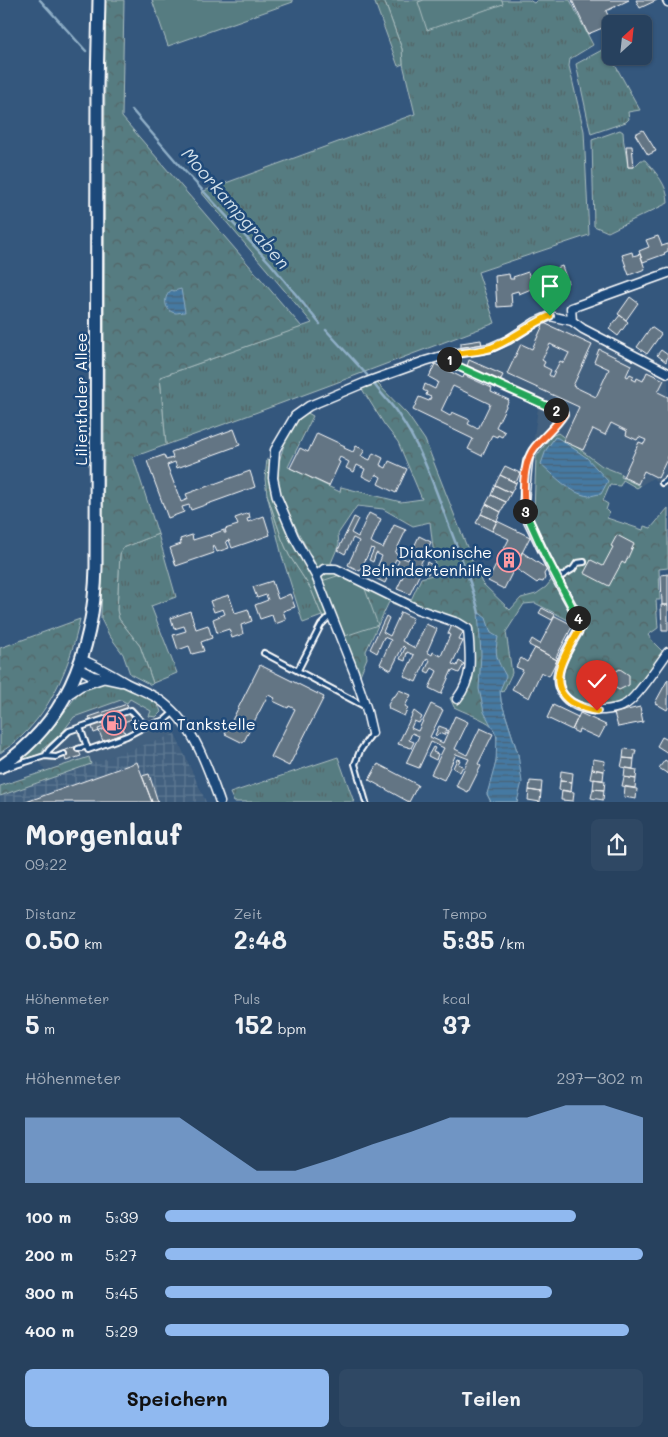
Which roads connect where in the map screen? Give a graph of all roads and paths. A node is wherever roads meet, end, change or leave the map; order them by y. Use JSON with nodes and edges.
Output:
{"nodes":[{"id":1,"x":99,"y":0,"type":"edge"},
{"id":2,"x":668,"y":273,"type":"edge"},
{"id":3,"x":572,"y":321,"type":"junction"},
{"id":4,"x":445,"y":355,"type":"junction"},
{"id":5,"x":668,"y":373,"type":"edge"},
{"id":6,"x":528,"y":460,"type":"joint"},
{"id":7,"x":668,"y":479,"type":"edge"},
{"id":8,"x":662,"y":484,"type":"dead end"},
{"id":9,"x":584,"y":562,"type":"dead end"},
{"id":10,"x":316,"y":576,"type":"junction"},
{"id":11,"x":557,"y":578,"type":"junction"},
{"id":12,"x":330,"y":616,"type":"junction"},
{"id":13,"x":668,"y":652,"type":"edge"},
{"id":14,"x":264,"y":653,"type":"dead end"},
{"id":15,"x":80,"y":664,"type":"junction"},
{"id":16,"x":298,"y":670,"type":"junction"},
{"id":17,"x":104,"y":679,"type":"junction"},
{"id":18,"x":128,"y":684,"type":"junction"},
{"id":19,"x":66,"y":696,"type":"junction"},
{"id":20,"x":457,"y":699,"type":"dead end"},
{"id":21,"x":366,"y":707,"type":"junction"},
{"id":22,"x":174,"y":712,"type":"junction"},
{"id":23,"x":146,"y":726,"type":"junction"},
{"id":24,"x":80,"y":727,"type":"junction"},
{"id":25,"x":372,"y":733,"type":"joint"},
{"id":26,"x":87,"y":746,"type":"junction"},
{"id":27,"x":78,"y":749,"type":"dead end"},
{"id":28,"x":64,"y":754,"type":"dead end"},
{"id":29,"x":45,"y":756,"type":"junction"},
{"id":30,"x":0,"y":768,"type":"edge"},
{"id":31,"x":220,"y":802,"type":"edge"},
{"id":32,"x":366,"y":802,"type":"edge"}],
"edges":[{"from":1,"to":15,"type":"main road","name":"Lilienthaler Allee"},
{"from":2,"to":3,"type":"street"},
{"from":3,"to":4,"type":"street"},
{"from":3,"to":5,"type":"street"},
{"from":4,"to":6,"type":"lane"},
{"from":4,"to":10,"type":"street"},
{"from":6,"to":11,"type":"street"},
{"from":7,"to":8,"type":"lane"},
{"from":9,"to":11,"type":"lane"},
{"from":10,"to":12,"type":"street"},
{"from":10,"to":20,"type":"street"},
{"from":11,"to":13,"type":"street"},
{"from":12,"to":16,"type":"lane"},
{"from":12,"to":21,"type":"street"},
{"from":14,"to":16,"type":"lane"},
{"from":15,"to":17,"type":"street"},
{"from":15,"to":18,"type":"street"},
{"from":15,"to":19,"type":"main road","name":"Lilienthaler Allee"},
{"from":16,"to":21,"type":"lane"},
{"from":17,"to":18,"type":"street"},
{"from":17,"to":19,"type":"street"},
{"from":18,"to":22,"type":"street"},
{"from":19,"to":30,"type":"main road","name":"Lilienthaler Allee"},
{"from":21,"to":25,"type":"street"},
{"from":22,"to":23,"type":"lane"},
{"from":22,"to":31,"type":"street"},
{"from":23,"to":24,"type":"lane"},
{"from":23,"to":26,"type":"lane"},
{"from":24,"to":26,"type":"lane"},
{"from":24,"to":29,"type":"lane"},
{"from":25,"to":32,"type":"lane"},
{"from":26,"to":27,"type":"lane"},
{"from":28,"to":29,"type":"lane"},
{"from":29,"to":30,"type":"lane"}]}
